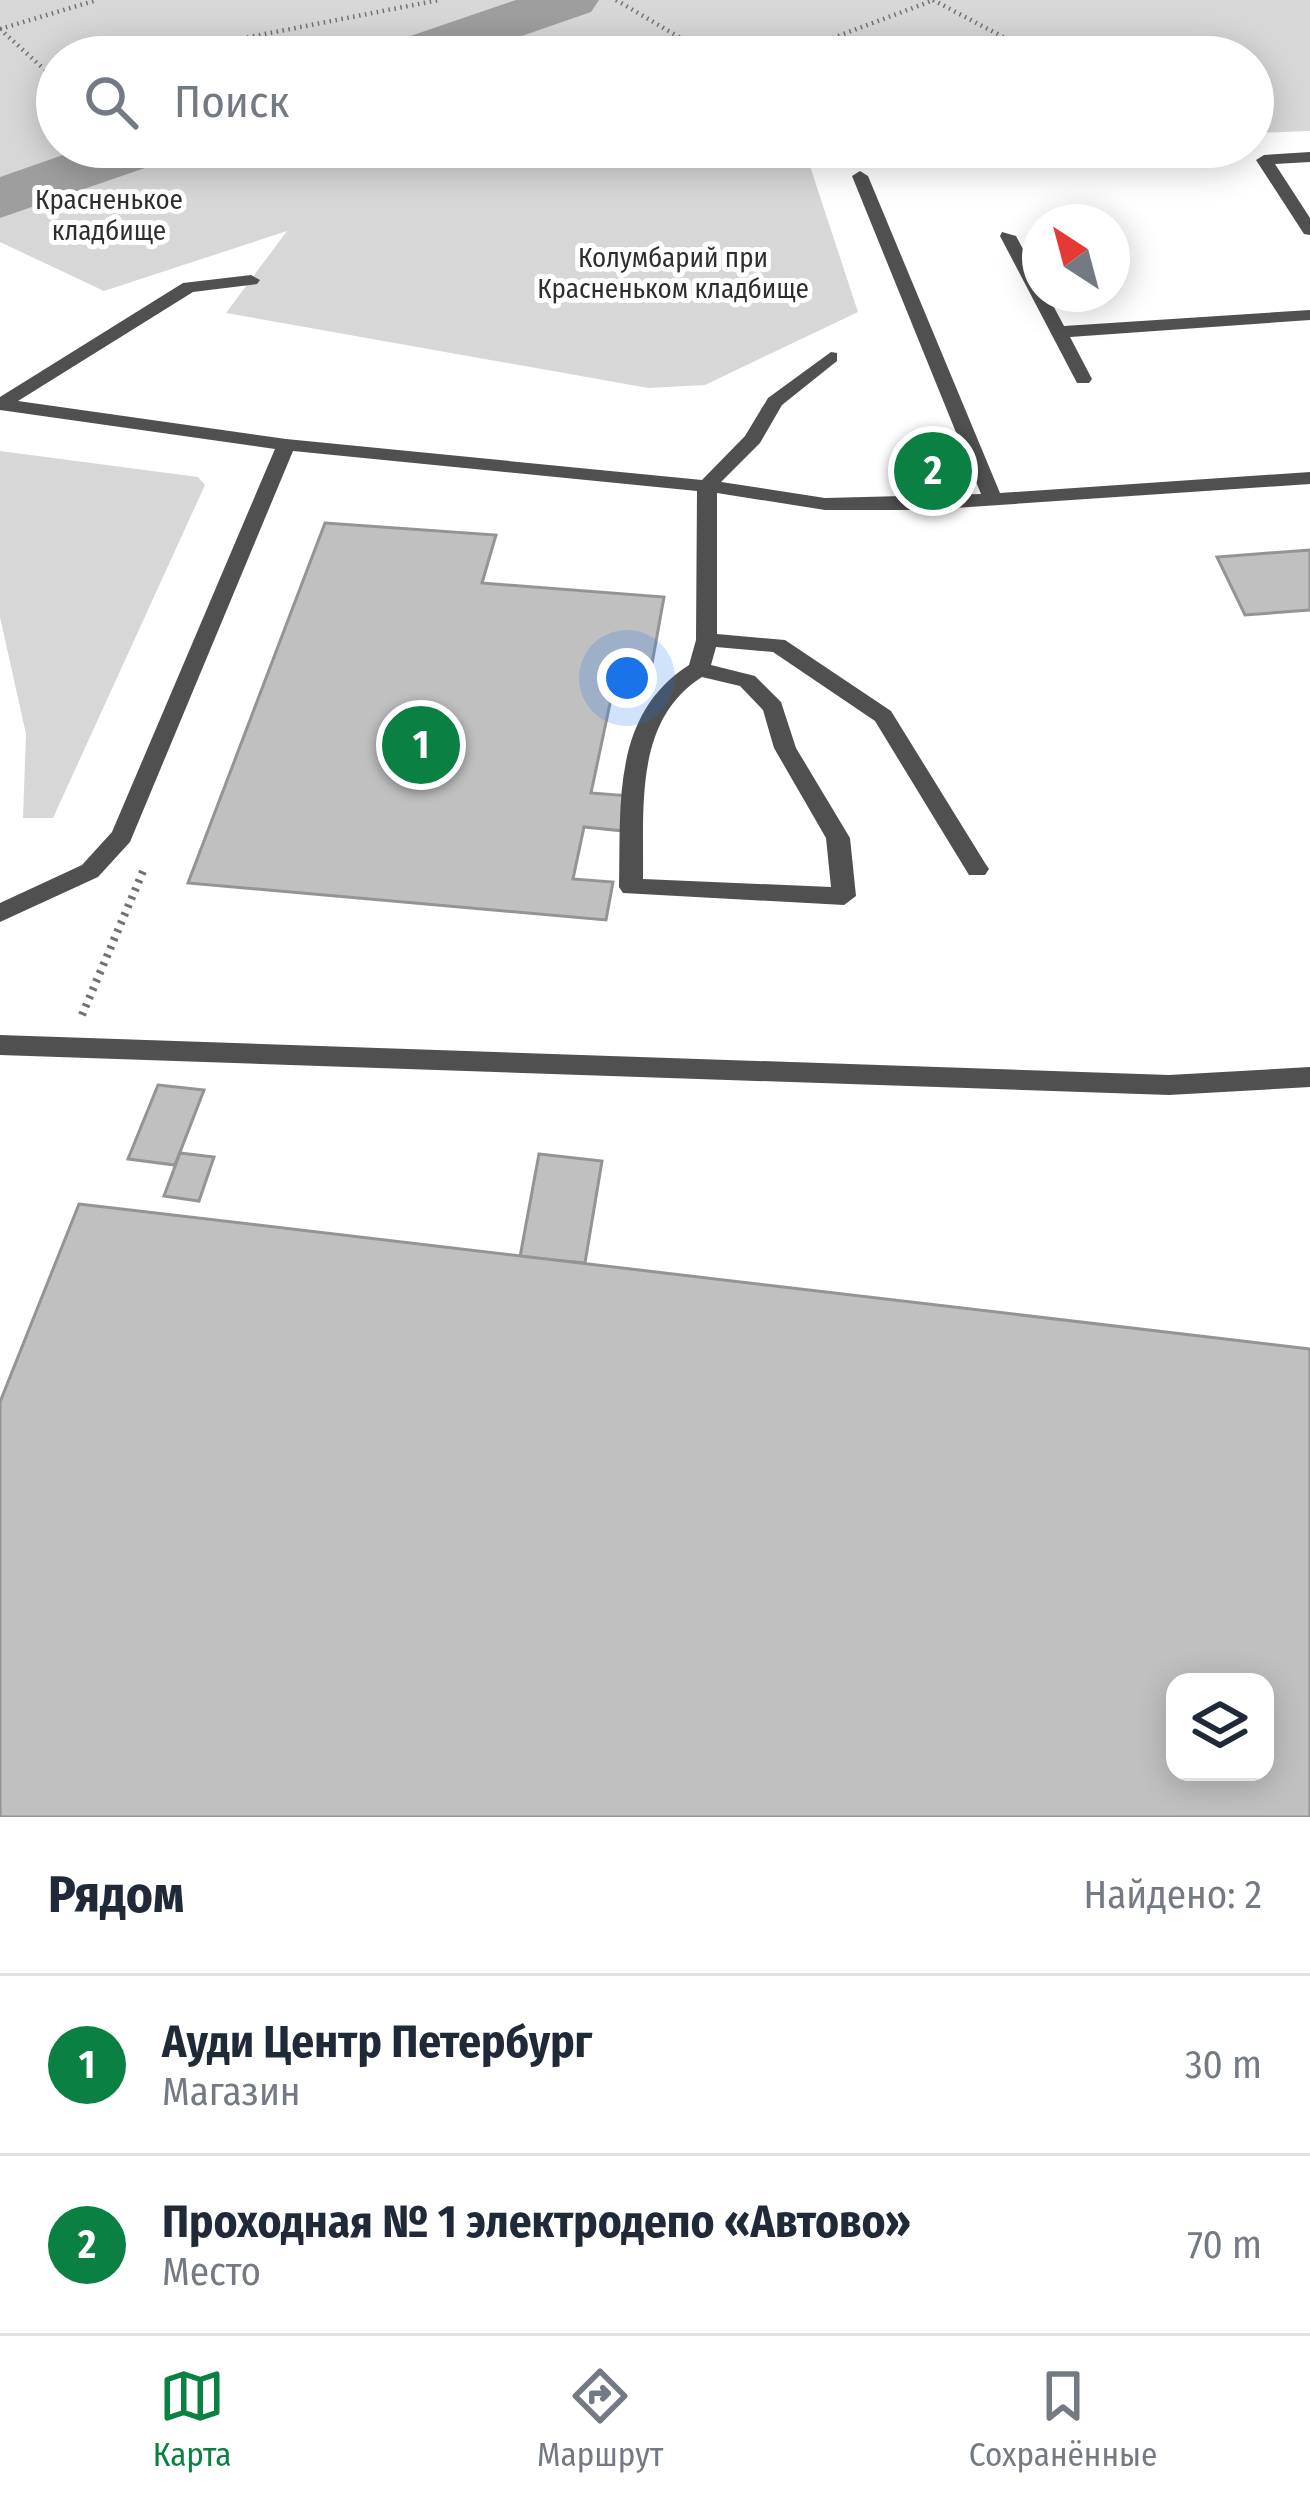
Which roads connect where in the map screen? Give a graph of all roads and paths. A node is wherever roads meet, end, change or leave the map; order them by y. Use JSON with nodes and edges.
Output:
{"nodes":[{"id":1,"x":97,"y":0,"type":"edge"},
{"id":2,"x":439,"y":0,"type":"edge"},
{"id":3,"x":616,"y":0,"type":"edge"},
{"id":4,"x":934,"y":0,"type":"edge"},
{"id":5,"x":0,"y":29,"type":"edge"},
{"id":6,"x":255,"y":36,"type":"edge"},
{"id":7,"x":677,"y":36,"type":"edge"},
{"id":8,"x":838,"y":36,"type":"edge"},
{"id":9,"x":1002,"y":36,"type":"edge"},
{"id":10,"x":36,"y":63,"type":"edge"},
{"id":11,"x":1310,"y":157,"type":"edge"},
{"id":12,"x":1274,"y":159,"type":"edge"},
{"id":13,"x":1269,"y":168,"type":"edge"},
{"id":14,"x":860,"y":176,"type":"dead end"},
{"id":15,"x":1310,"y":230,"type":"edge"},
{"id":16,"x":1008,"y":236,"type":"dead end"},
{"id":17,"x":251,"y":280,"type":"dead end"},
{"id":18,"x":1310,"y":315,"type":"edge"},
{"id":19,"x":1058,"y":332,"type":"junction"},
{"id":20,"x":831,"y":357,"type":"dead end"},
{"id":21,"x":1083,"y":379,"type":"dead end"},
{"id":22,"x":1,"y":404,"type":"edge"},
{"id":23,"x":286,"y":446,"type":"junction"},
{"id":24,"x":1310,"y":478,"type":"edge"},
{"id":25,"x":706,"y":486,"type":"junction"},
{"id":26,"x":993,"y":499,"type":"junction"},
{"id":27,"x":706,"y":640,"type":"junction"},
{"id":28,"x":699,"y":669,"type":"junction"},
{"id":29,"x":976,"y":869,"type":"dead end"},
{"id":30,"x":0,"y":913,"type":"edge"},
{"id":31,"x":0,"y":1045,"type":"edge"},
{"id":32,"x":1310,"y":1077,"type":"edge"}],
"edges":[{"from":1,"to":5,"type":"path"},
{"from":2,"to":6,"type":"path"},
{"from":3,"to":7,"type":"path"},
{"from":4,"to":8,"type":"path"},
{"from":4,"to":9,"type":"path"},
{"from":5,"to":10,"type":"path"},
{"from":11,"to":12,"type":"lane"},
{"from":13,"to":15,"type":"lane"},
{"from":14,"to":26,"type":"lane"},
{"from":16,"to":19,"type":"lane"},
{"from":17,"to":22,"type":"lane"},
{"from":18,"to":19,"type":"lane"},
{"from":19,"to":21,"type":"lane"},
{"from":20,"to":25,"type":"lane"},
{"from":22,"to":23,"type":"lane"},
{"from":23,"to":25,"type":"lane"},
{"from":23,"to":30,"type":"lane"},
{"from":24,"to":26,"type":"lane"},
{"from":25,"to":26,"type":"lane"},
{"from":25,"to":27,"type":"lane"},
{"from":27,"to":28,"type":"lane"},
{"from":27,"to":29,"type":"lane"},
{"from":28,"to":28,"type":"lane"},
{"from":31,"to":32,"type":"lane"}]}
